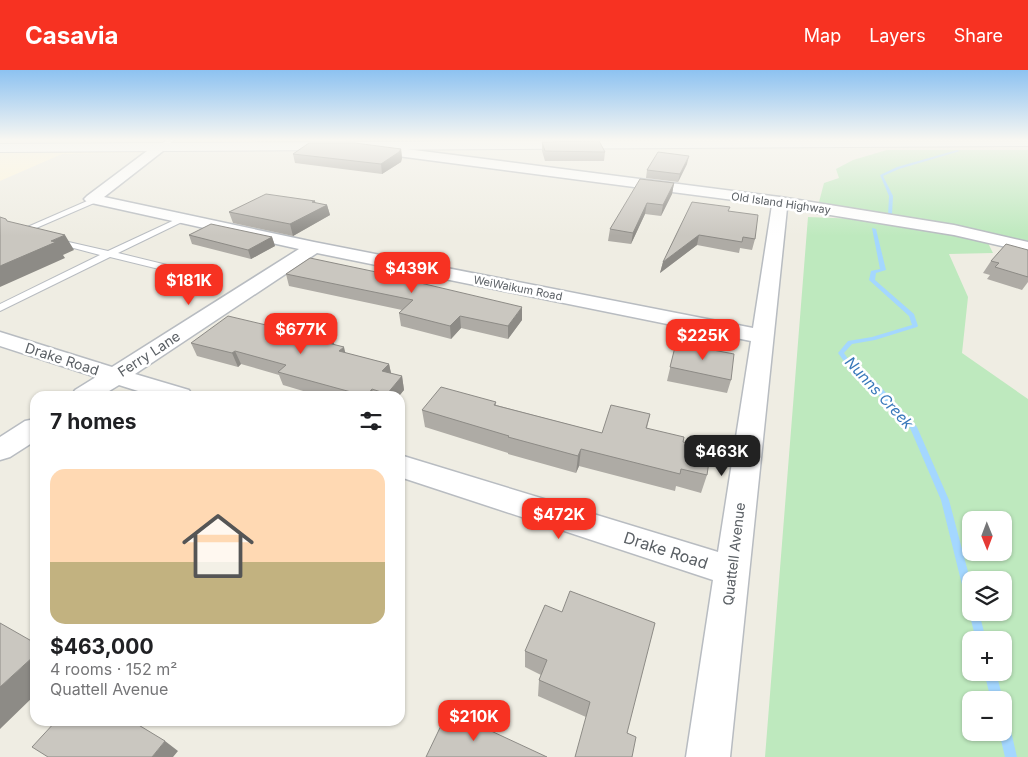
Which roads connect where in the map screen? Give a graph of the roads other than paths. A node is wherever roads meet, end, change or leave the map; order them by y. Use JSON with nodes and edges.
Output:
{"nodes":[{"id":1,"x":128,"y":172,"type":"edge"},
{"id":2,"x":552,"y":172,"type":"edge"},
{"id":3,"x":97,"y":200,"type":"junction"},
{"id":4,"x":780,"y":202,"type":"junction"},
{"id":5,"x":184,"y":219,"type":"junction"},
{"id":6,"x":314,"y":247,"type":"junction"},
{"id":7,"x":1028,"y":247,"type":"edge"},
{"id":8,"x":109,"y":254,"type":"junction"},
{"id":9,"x":204,"y":277,"type":"dead end"},
{"id":10,"x":0,"y":308,"type":"edge"},
{"id":11,"x":762,"y":337,"type":"junction"},
{"id":12,"x":0,"y":339,"type":"edge"},
{"id":13,"x":115,"y":376,"type":"junction"},
{"id":14,"x":92,"y":391,"type":"edge"},
{"id":15,"x":164,"y":391,"type":"edge"},
{"id":16,"x":30,"y":431,"type":"edge"},
{"id":17,"x":0,"y":450,"type":"edge"},
{"id":18,"x":405,"y":468,"type":"edge"},
{"id":19,"x":732,"y":571,"type":"junction"},
{"id":20,"x":708,"y":757,"type":"edge"}],
"edges":[{"from":1,"to":3,"type":"street"},
{"from":2,"to":4,"type":"street","name":"Old Island Highway"},
{"from":3,"to":5,"type":"street","name":"WeiWaikum Road"},
{"from":3,"to":8,"type":"lane"},
{"from":4,"to":7,"type":"street","name":"Old Island Highway"},
{"from":4,"to":11,"type":"street","name":"Quattell Avenue"},
{"from":5,"to":6,"type":"street","name":"WeiWaikum Road"},
{"from":5,"to":8,"type":"lane"},
{"from":6,"to":11,"type":"street","name":"WeiWaikum Road"},
{"from":6,"to":13,"type":"street","name":"Ferry Lane"},
{"from":8,"to":9,"type":"lane"},
{"from":8,"to":10,"type":"lane"},
{"from":11,"to":19,"type":"street","name":"Quattell Avenue"},
{"from":12,"to":13,"type":"street","name":"Drake Road"},
{"from":13,"to":14,"type":"street","name":"Ferry Lane"},
{"from":13,"to":15,"type":"street","name":"Drake Road"},
{"from":16,"to":17,"type":"street"},
{"from":18,"to":19,"type":"street","name":"Drake Road"},
{"from":19,"to":20,"type":"street","name":"Quattell Avenue"}]}
